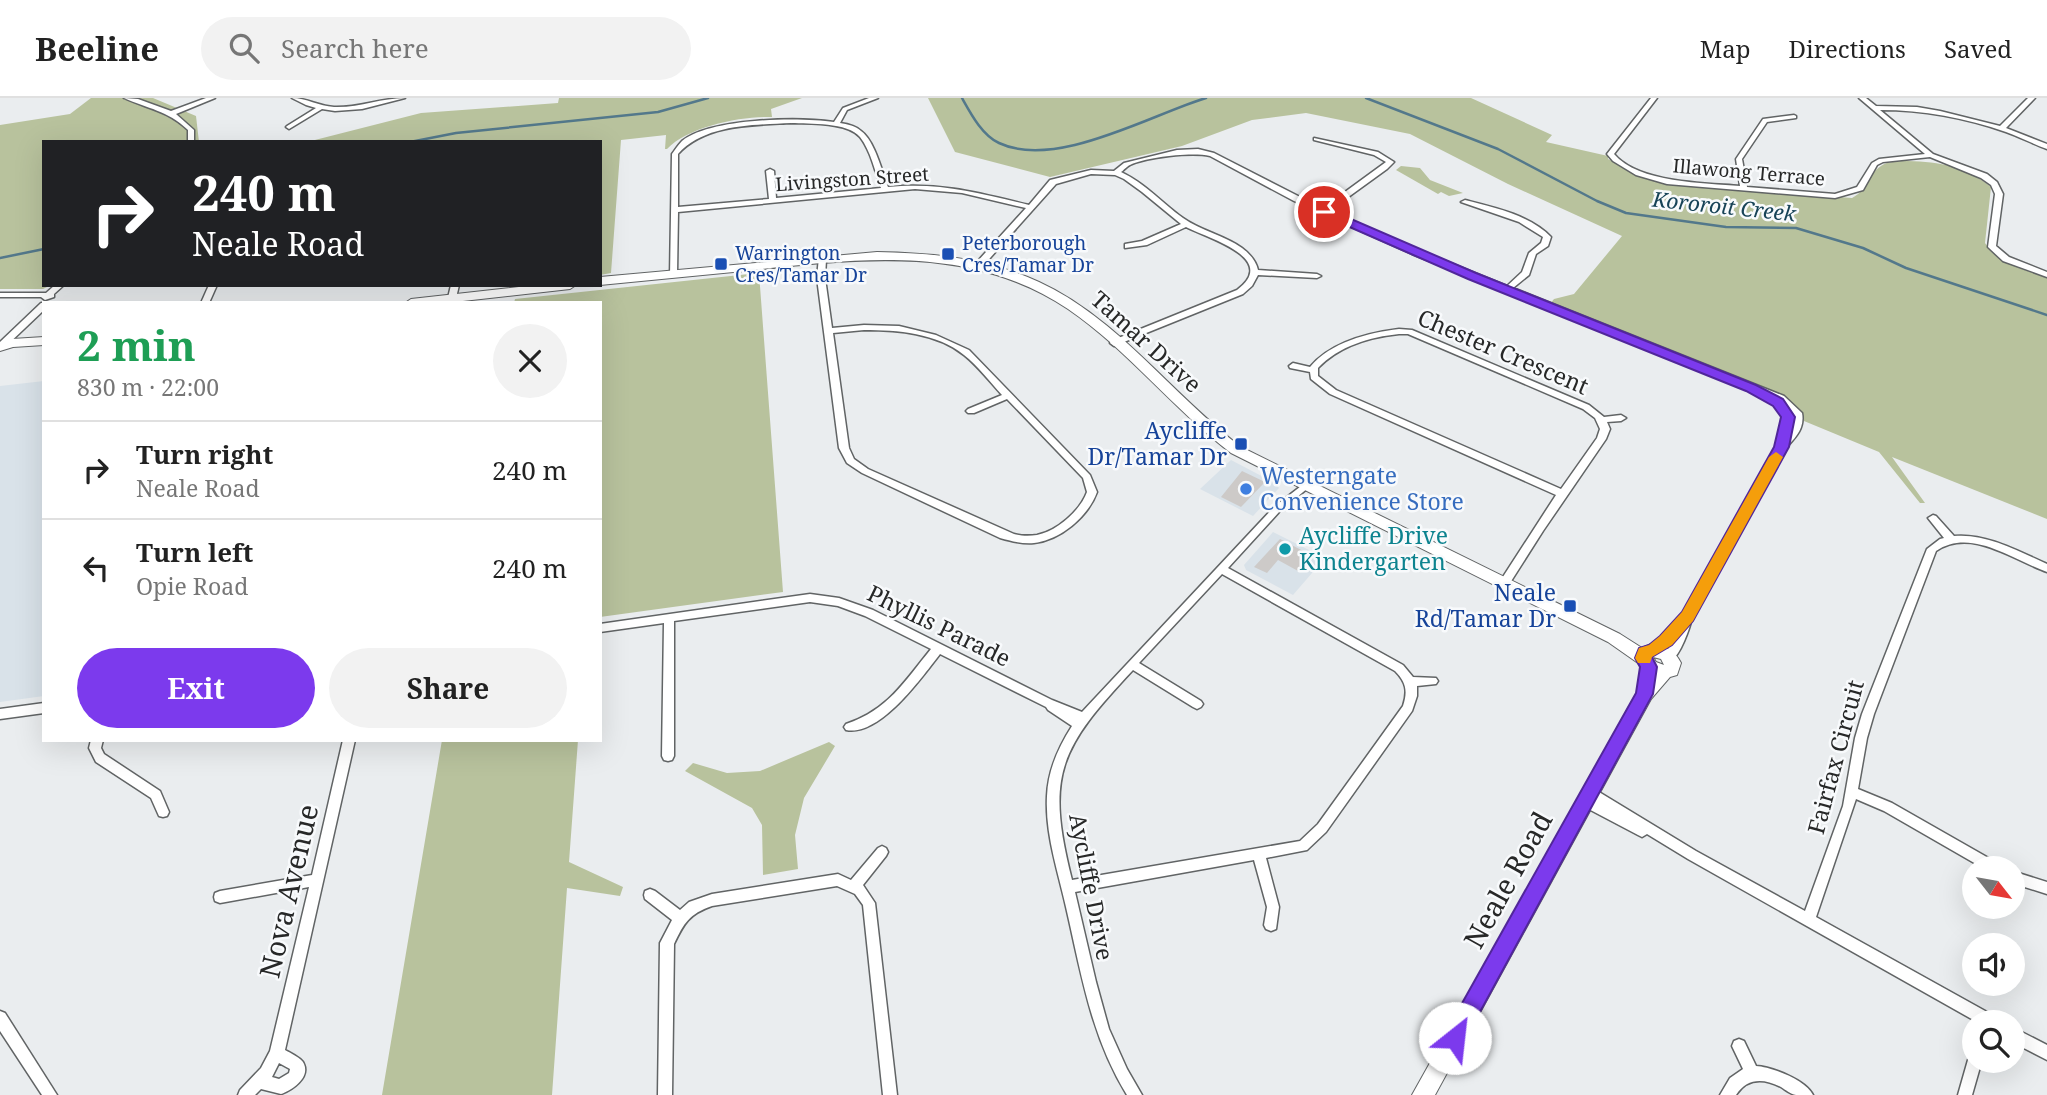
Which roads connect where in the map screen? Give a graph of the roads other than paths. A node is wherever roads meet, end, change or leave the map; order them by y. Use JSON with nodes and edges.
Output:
{"nodes":[{"id":1,"x":127,"y":98,"type":"edge"},
{"id":2,"x":212,"y":98,"type":"edge"},
{"id":3,"x":295,"y":98,"type":"edge"},
{"id":4,"x":402,"y":98,"type":"edge"},
{"id":5,"x":875,"y":98,"type":"edge"},
{"id":6,"x":1654,"y":98,"type":"edge"},
{"id":7,"x":1862,"y":98,"type":"edge"},
{"id":8,"x":1872,"y":98,"type":"edge"},
{"id":9,"x":2032,"y":98,"type":"edge"},
{"id":10,"x":320,"y":108,"type":"junction"},
{"id":11,"x":1874,"y":108,"type":"junction"},
{"id":12,"x":1884,"y":108,"type":"junction"},
{"id":13,"x":170,"y":114,"type":"junction"},
{"id":14,"x":1794,"y":117,"type":"dead end"},
{"id":15,"x":836,"y":124,"type":"junction"},
{"id":16,"x":289,"y":127,"type":"dead end"},
{"id":17,"x":2000,"y":128,"type":"junction"},
{"id":18,"x":1316,"y":139,"type":"dead end"},
{"id":19,"x":191,"y":140,"type":"edge"},
{"id":20,"x":2047,"y":147,"type":"edge"},
{"id":21,"x":1931,"y":155,"type":"junction"},
{"id":22,"x":770,"y":170,"type":"dead end"},
{"id":23,"x":1116,"y":173,"type":"junction"},
{"id":24,"x":1744,"y":188,"type":"junction"},
{"id":25,"x":885,"y":189,"type":"junction"},
{"id":26,"x":773,"y":200,"type":"junction"},
{"id":27,"x":1465,"y":202,"type":"dead end"},
{"id":28,"x":1030,"y":207,"type":"junction"},
{"id":29,"x":674,"y":210,"type":"junction"},
{"id":30,"x":1324,"y":212,"type":"junction"},
{"id":31,"x":1186,"y":224,"type":"junction"},
{"id":32,"x":1128,"y":246,"type":"dead end"},
{"id":33,"x":818,"y":259,"type":"junction"},
{"id":34,"x":981,"y":266,"type":"junction"},
{"id":35,"x":1254,"y":272,"type":"junction"},
{"id":36,"x":673,"y":274,"type":"junction"},
{"id":37,"x":2047,"y":275,"type":"edge"},
{"id":38,"x":1317,"y":276,"type":"dead end"},
{"id":39,"x":602,"y":281,"type":"edge"},
{"id":40,"x":532,"y":287,"type":"edge"},
{"id":41,"x":553,"y":287,"type":"edge"},
{"id":42,"x":1507,"y":290,"type":"junction"},
{"id":43,"x":453,"y":292,"type":"edge"},
{"id":44,"x":511,"y":292,"type":"junction"},
{"id":45,"x":0,"y":295,"type":"edge"},
{"id":46,"x":49,"y":298,"type":"edge"},
{"id":47,"x":419,"y":301,"type":"edge"},
{"id":48,"x":42,"y":305,"type":"edge"},
{"id":49,"x":828,"y":331,"type":"junction"},
{"id":50,"x":1113,"y":341,"type":"junction"},
{"id":51,"x":42,"y":342,"type":"edge"},
{"id":52,"x":4,"y":348,"type":"edge"},
{"id":53,"x":1293,"y":366,"type":"dead end"},
{"id":54,"x":1314,"y":369,"type":"junction"},
{"id":55,"x":1009,"y":395,"type":"junction"},
{"id":56,"x":971,"y":411,"type":"dead end"},
{"id":57,"x":1621,"y":418,"type":"dead end"},
{"id":58,"x":1601,"y":420,"type":"junction"},
{"id":59,"x":1301,"y":484,"type":"junction"},
{"id":60,"x":1562,"y":495,"type":"junction"},
{"id":61,"x":1933,"y":518,"type":"dead end"},
{"id":62,"x":1951,"y":539,"type":"junction"},
{"id":63,"x":1034,"y":540,"type":"junction"},
{"id":64,"x":1035,"y":554,"type":"dead end"},
{"id":65,"x":2047,"y":568,"type":"edge"},
{"id":66,"x":1222,"y":569,"type":"junction"},
{"id":67,"x":1500,"y":582,"type":"junction"},
{"id":68,"x":669,"y":617,"type":"junction"},
{"id":69,"x":602,"y":628,"type":"edge"},
{"id":70,"x":939,"y":648,"type":"junction"},
{"id":71,"x":1655,"y":659,"type":"junction"},
{"id":72,"x":1132,"y":664,"type":"junction"},
{"id":73,"x":1432,"y":681,"type":"dead end"},
{"id":74,"x":1411,"y":682,"type":"junction"},
{"id":75,"x":1196,"y":704,"type":"dead end"},
{"id":76,"x":42,"y":708,"type":"edge"},
{"id":77,"x":0,"y":714,"type":"edge"},
{"id":78,"x":1081,"y":720,"type":"junction"},
{"id":79,"x":850,"y":727,"type":"dead end"},
{"id":80,"x":96,"y":742,"type":"edge"},
{"id":81,"x":349,"y":742,"type":"edge"},
{"id":82,"x":668,"y":756,"type":"dead end"},
{"id":83,"x":1853,"y":792,"type":"junction"},
{"id":84,"x":1588,"y":797,"type":"junction"},
{"id":85,"x":163,"y":812,"type":"dead end"},
{"id":86,"x":881,"y":852,"type":"dead end"},
{"id":87,"x":1259,"y":855,"type":"junction"},
{"id":88,"x":1974,"y":856,"type":"edge"},
{"id":89,"x":316,"y":880,"type":"junction"},
{"id":90,"x":2025,"y":881,"type":"edge"},
{"id":91,"x":854,"y":886,"type":"junction"},
{"id":92,"x":1068,"y":887,"type":"junction"},
{"id":93,"x":2047,"y":888,"type":"edge"},
{"id":94,"x":650,"y":894,"type":"dead end"},
{"id":95,"x":220,"y":897,"type":"dead end"},
{"id":96,"x":680,"y":918,"type":"junction"},
{"id":97,"x":1808,"y":920,"type":"junction"},
{"id":98,"x":1271,"y":925,"type":"dead end"},
{"id":99,"x":1968,"y":1010,"type":"edge"},
{"id":100,"x":0,"y":1018,"type":"edge"},
{"id":101,"x":2025,"y":1041,"type":"edge"},
{"id":102,"x":1739,"y":1046,"type":"dead end"},
{"id":103,"x":276,"y":1053,"type":"junction"},
{"id":104,"x":2047,"y":1053,"type":"edge"},
{"id":105,"x":1752,"y":1073,"type":"junction"},
{"id":106,"x":1971,"y":1073,"type":"edge"},
{"id":107,"x":259,"y":1082,"type":"junction"},
{"id":108,"x":50,"y":1095,"type":"edge"},
{"id":109,"x":245,"y":1095,"type":"edge"},
{"id":110,"x":664,"y":1095,"type":"edge"},
{"id":111,"x":890,"y":1095,"type":"edge"},
{"id":112,"x":1135,"y":1095,"type":"edge"},
{"id":113,"x":1423,"y":1095,"type":"edge"},
{"id":114,"x":1727,"y":1095,"type":"edge"},
{"id":115,"x":1806,"y":1095,"type":"edge"},
{"id":116,"x":1965,"y":1095,"type":"edge"}],
"edges":[{"from":1,"to":13,"type":"street"},
{"from":2,"to":13,"type":"street"},
{"from":3,"to":10,"type":"street"},
{"from":4,"to":10,"type":"street"},
{"from":5,"to":15,"type":"street"},
{"from":6,"to":24,"type":"street","name":"Illawong Terrace"},
{"from":7,"to":11,"type":"street"},
{"from":8,"to":12,"type":"street"},
{"from":9,"to":17,"type":"street"},
{"from":10,"to":16,"type":"street"},
{"from":11,"to":12,"type":"street"},
{"from":11,"to":21,"type":"street"},
{"from":12,"to":17,"type":"street"},
{"from":12,"to":21,"type":"street"},
{"from":13,"to":19,"type":"street"},
{"from":14,"to":24,"type":"street"},
{"from":15,"to":25,"type":"street"},
{"from":15,"to":29,"type":"street"},
{"from":17,"to":20,"type":"street"},
{"from":18,"to":30,"type":"street"},
{"from":21,"to":24,"type":"street","name":"Illawong Terrace"},
{"from":21,"to":37,"type":"street","name":"Illawong Terrace"},
{"from":22,"to":26,"type":"street"},
{"from":23,"to":28,"type":"street"},
{"from":23,"to":30,"type":"street"},
{"from":23,"to":31,"type":"street"},
{"from":25,"to":26,"type":"street","name":"Livingston Street"},
{"from":25,"to":28,"type":"street","name":"Livingston Street"},
{"from":26,"to":29,"type":"street","name":"Livingston Street"},
{"from":27,"to":42,"type":"street"},
{"from":28,"to":34,"type":"street"},
{"from":29,"to":36,"type":"street"},
{"from":30,"to":42,"type":"street"},
{"from":31,"to":32,"type":"street"},
{"from":31,"to":35,"type":"street"},
{"from":33,"to":34,"type":"street","name":"Tamar Drive"},
{"from":33,"to":36,"type":"street","name":"Tamar Drive"},
{"from":33,"to":49,"type":"street"},
{"from":34,"to":50,"type":"street","name":"Tamar Drive"},
{"from":35,"to":38,"type":"street"},
{"from":35,"to":50,"type":"street"},
{"from":36,"to":39,"type":"street","name":"Tamar Drive"},
{"from":40,"to":44,"type":"street"},
{"from":41,"to":44,"type":"street"},
{"from":42,"to":71,"type":"street","name":"Neale Road"},
{"from":43,"to":44,"type":"street"},
{"from":43,"to":47,"type":"street"},
{"from":45,"to":46,"type":"street"},
{"from":48,"to":52,"type":"street"},
{"from":49,"to":55,"type":"street"},
{"from":49,"to":63,"type":"street"},
{"from":50,"to":59,"type":"street","name":"Tamar Drive"},
{"from":51,"to":52,"type":"street"},
{"from":53,"to":54,"type":"street"},
{"from":54,"to":58,"type":"street","name":"Chester Crescent"},
{"from":54,"to":60,"type":"street"},
{"from":55,"to":56,"type":"street"},
{"from":55,"to":63,"type":"street"},
{"from":57,"to":58,"type":"street","name":"Chester Crescent"},
{"from":58,"to":60,"type":"street","name":"Chester Crescent"},
{"from":59,"to":66,"type":"street","name":"Aycliffe Drive"},
{"from":59,"to":67,"type":"street","name":"Tamar Drive"},
{"from":60,"to":67,"type":"street","name":"Chester Crescent"},
{"from":61,"to":62,"type":"street"},
{"from":62,"to":65,"type":"street"},
{"from":62,"to":83,"type":"street","name":"Fairfax Circuit"},
{"from":63,"to":64,"type":"street"},
{"from":66,"to":72,"type":"street","name":"Aycliffe Drive"},
{"from":66,"to":74,"type":"street"},
{"from":67,"to":71,"type":"street","name":"Tamar Drive"},
{"from":68,"to":69,"type":"street","name":"Phyllis Parade"},
{"from":68,"to":70,"type":"street","name":"Phyllis Parade"},
{"from":68,"to":82,"type":"street"},
{"from":70,"to":78,"type":"street","name":"Phyllis Parade"},
{"from":70,"to":79,"type":"street"},
{"from":71,"to":84,"type":"street","name":"Neale Road"},
{"from":72,"to":75,"type":"street"},
{"from":72,"to":78,"type":"street","name":"Aycliffe Drive"},
{"from":73,"to":74,"type":"street"},
{"from":74,"to":87,"type":"street"},
{"from":76,"to":77,"type":"street"},
{"from":78,"to":92,"type":"street","name":"Aycliffe Drive"},
{"from":80,"to":85,"type":"street"},
{"from":81,"to":89,"type":"street","name":"Nova Avenue"},
{"from":83,"to":88,"type":"street"},
{"from":83,"to":97,"type":"street","name":"Fairfax Circuit"},
{"from":84,"to":97,"type":"street"},
{"from":84,"to":113,"type":"street","name":"Neale Road"},
{"from":86,"to":91,"type":"street"},
{"from":87,"to":92,"type":"street"},
{"from":87,"to":98,"type":"street"},
{"from":89,"to":95,"type":"street"},
{"from":89,"to":103,"type":"street","name":"Nova Avenue"},
{"from":90,"to":93,"type":"street"},
{"from":91,"to":96,"type":"street"},
{"from":91,"to":111,"type":"street"},
{"from":92,"to":112,"type":"street","name":"Aycliffe Drive"},
{"from":94,"to":96,"type":"street"},
{"from":96,"to":110,"type":"street"},
{"from":97,"to":99,"type":"street"},
{"from":100,"to":108,"type":"street"},
{"from":101,"to":104,"type":"street"},
{"from":102,"to":105,"type":"street"},
{"from":103,"to":107,"type":"street","name":"Nova Avenue"},
{"from":103,"to":107,"type":"street"},
{"from":105,"to":114,"type":"street"},
{"from":105,"to":115,"type":"street"},
{"from":106,"to":116,"type":"street"},
{"from":107,"to":109,"type":"street","name":"Nova Avenue"}]}
